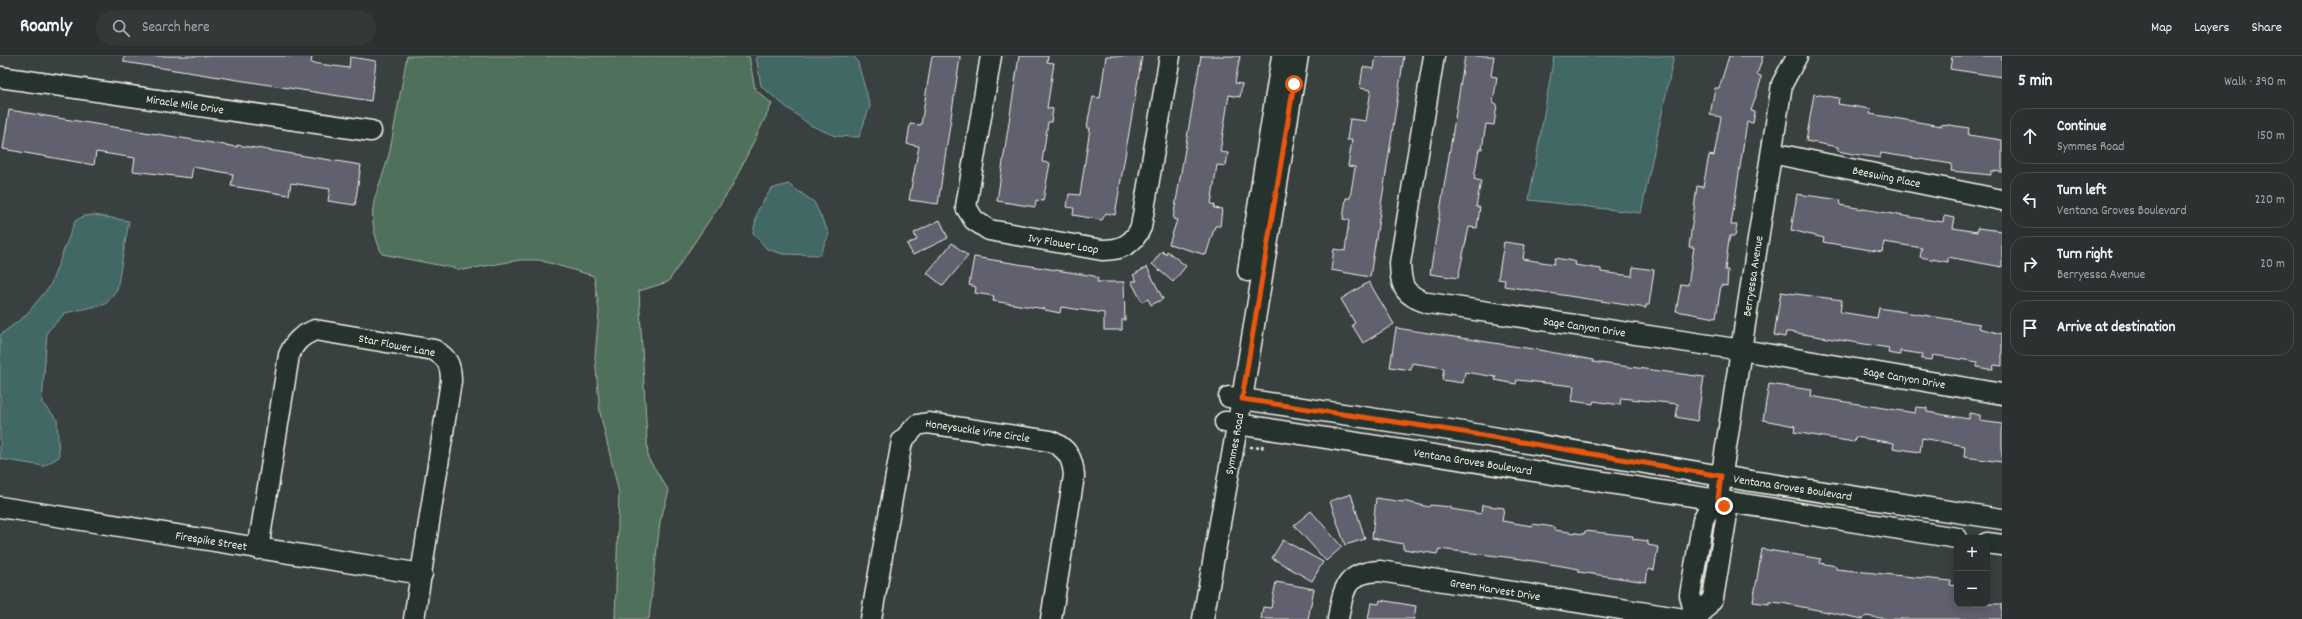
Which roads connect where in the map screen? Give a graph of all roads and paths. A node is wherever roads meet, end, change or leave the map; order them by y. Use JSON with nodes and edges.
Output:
{"nodes":[{"id":1,"x":991,"y":56,"type":"edge"},
{"id":2,"x":1170,"y":56,"type":"edge"},
{"id":3,"x":1282,"y":56,"type":"edge"},
{"id":4,"x":1298,"y":56,"type":"edge"},
{"id":5,"x":1434,"y":56,"type":"edge"},
{"id":6,"x":1797,"y":56,"type":"edge"},
{"id":7,"x":0,"y":77,"type":"edge"},
{"id":8,"x":371,"y":131,"type":"dead end"},
{"id":9,"x":1772,"y":153,"type":"junction"},
{"id":10,"x":2002,"y":200,"type":"edge"},
{"id":11,"x":1742,"y":350,"type":"junction"},
{"id":12,"x":2002,"y":394,"type":"edge"},
{"id":13,"x":1235,"y":398,"type":"junction"},
{"id":14,"x":1231,"y":423,"type":"junction"},
{"id":15,"x":1721,"y":476,"type":"junction"},
{"id":16,"x":1718,"y":499,"type":"junction"},
{"id":17,"x":0,"y":507,"type":"edge"},
{"id":18,"x":2002,"y":519,"type":"edge"},
{"id":19,"x":1954,"y":538,"type":"edge"},
{"id":20,"x":1990,"y":543,"type":"edge"},
{"id":21,"x":2002,"y":545,"type":"edge"},
{"id":22,"x":258,"y":548,"type":"junction"},
{"id":23,"x":422,"y":574,"type":"junction"},
{"id":24,"x":414,"y":619,"type":"edge"},
{"id":25,"x":871,"y":619,"type":"edge"},
{"id":26,"x":1051,"y":619,"type":"edge"},
{"id":27,"x":1193,"y":619,"type":"edge"},
{"id":28,"x":1203,"y":619,"type":"edge"},
{"id":29,"x":1338,"y":619,"type":"edge"},
{"id":30,"x":1684,"y":619,"type":"edge"},
{"id":31,"x":1696,"y":619,"type":"edge"}],
"edges":[{"from":1,"to":2,"type":"street","name":"Ivy Flower Loop"},
{"from":3,"to":13,"type":"street","name":"Symmes Road"},
{"from":4,"to":13,"type":"street","name":"Symmes Road"},
{"from":5,"to":11,"type":"street","name":"Sage Canyon Drive"},
{"from":6,"to":9,"type":"street","name":"Berryessa Avenue"},
{"from":7,"to":8,"type":"street","name":"Miracle Mile Drive"},
{"from":9,"to":10,"type":"street","name":"Beeswing Place"},
{"from":9,"to":11,"type":"street","name":"Berryessa Avenue"},
{"from":11,"to":12,"type":"street","name":"Sage Canyon Drive"},
{"from":11,"to":15,"type":"street","name":"Berryessa Avenue"},
{"from":13,"to":14,"type":"street","name":"Symmes Road"},
{"from":13,"to":15,"type":"street","name":"Ventana Groves Boulevard"},
{"from":14,"to":16,"type":"street","name":"Ventana Groves Boulevard"},
{"from":14,"to":27,"type":"street","name":"Symmes Road"},
{"from":14,"to":28,"type":"street","name":"Symmes Road"},
{"from":15,"to":16,"type":"street","name":"Berryessa Avenue"},
{"from":15,"to":18,"type":"street","name":"Ventana Groves Boulevard"},
{"from":16,"to":19,"type":"street","name":"Ventana Groves Boulevard"},
{"from":16,"to":31,"type":"street"},
{"from":17,"to":22,"type":"street","name":"Firespike Street"},
{"from":20,"to":21,"type":"street"},
{"from":22,"to":23,"type":"street","name":"Firespike Street"},
{"from":22,"to":23,"type":"street","name":"Star Flower Lane"},
{"from":23,"to":24,"type":"street","name":"Star Flower Lane"},
{"from":25,"to":26,"type":"street","name":"Honeysuckle Vine Circle"},
{"from":29,"to":30,"type":"street","name":"Green Harvest Drive"}]}
